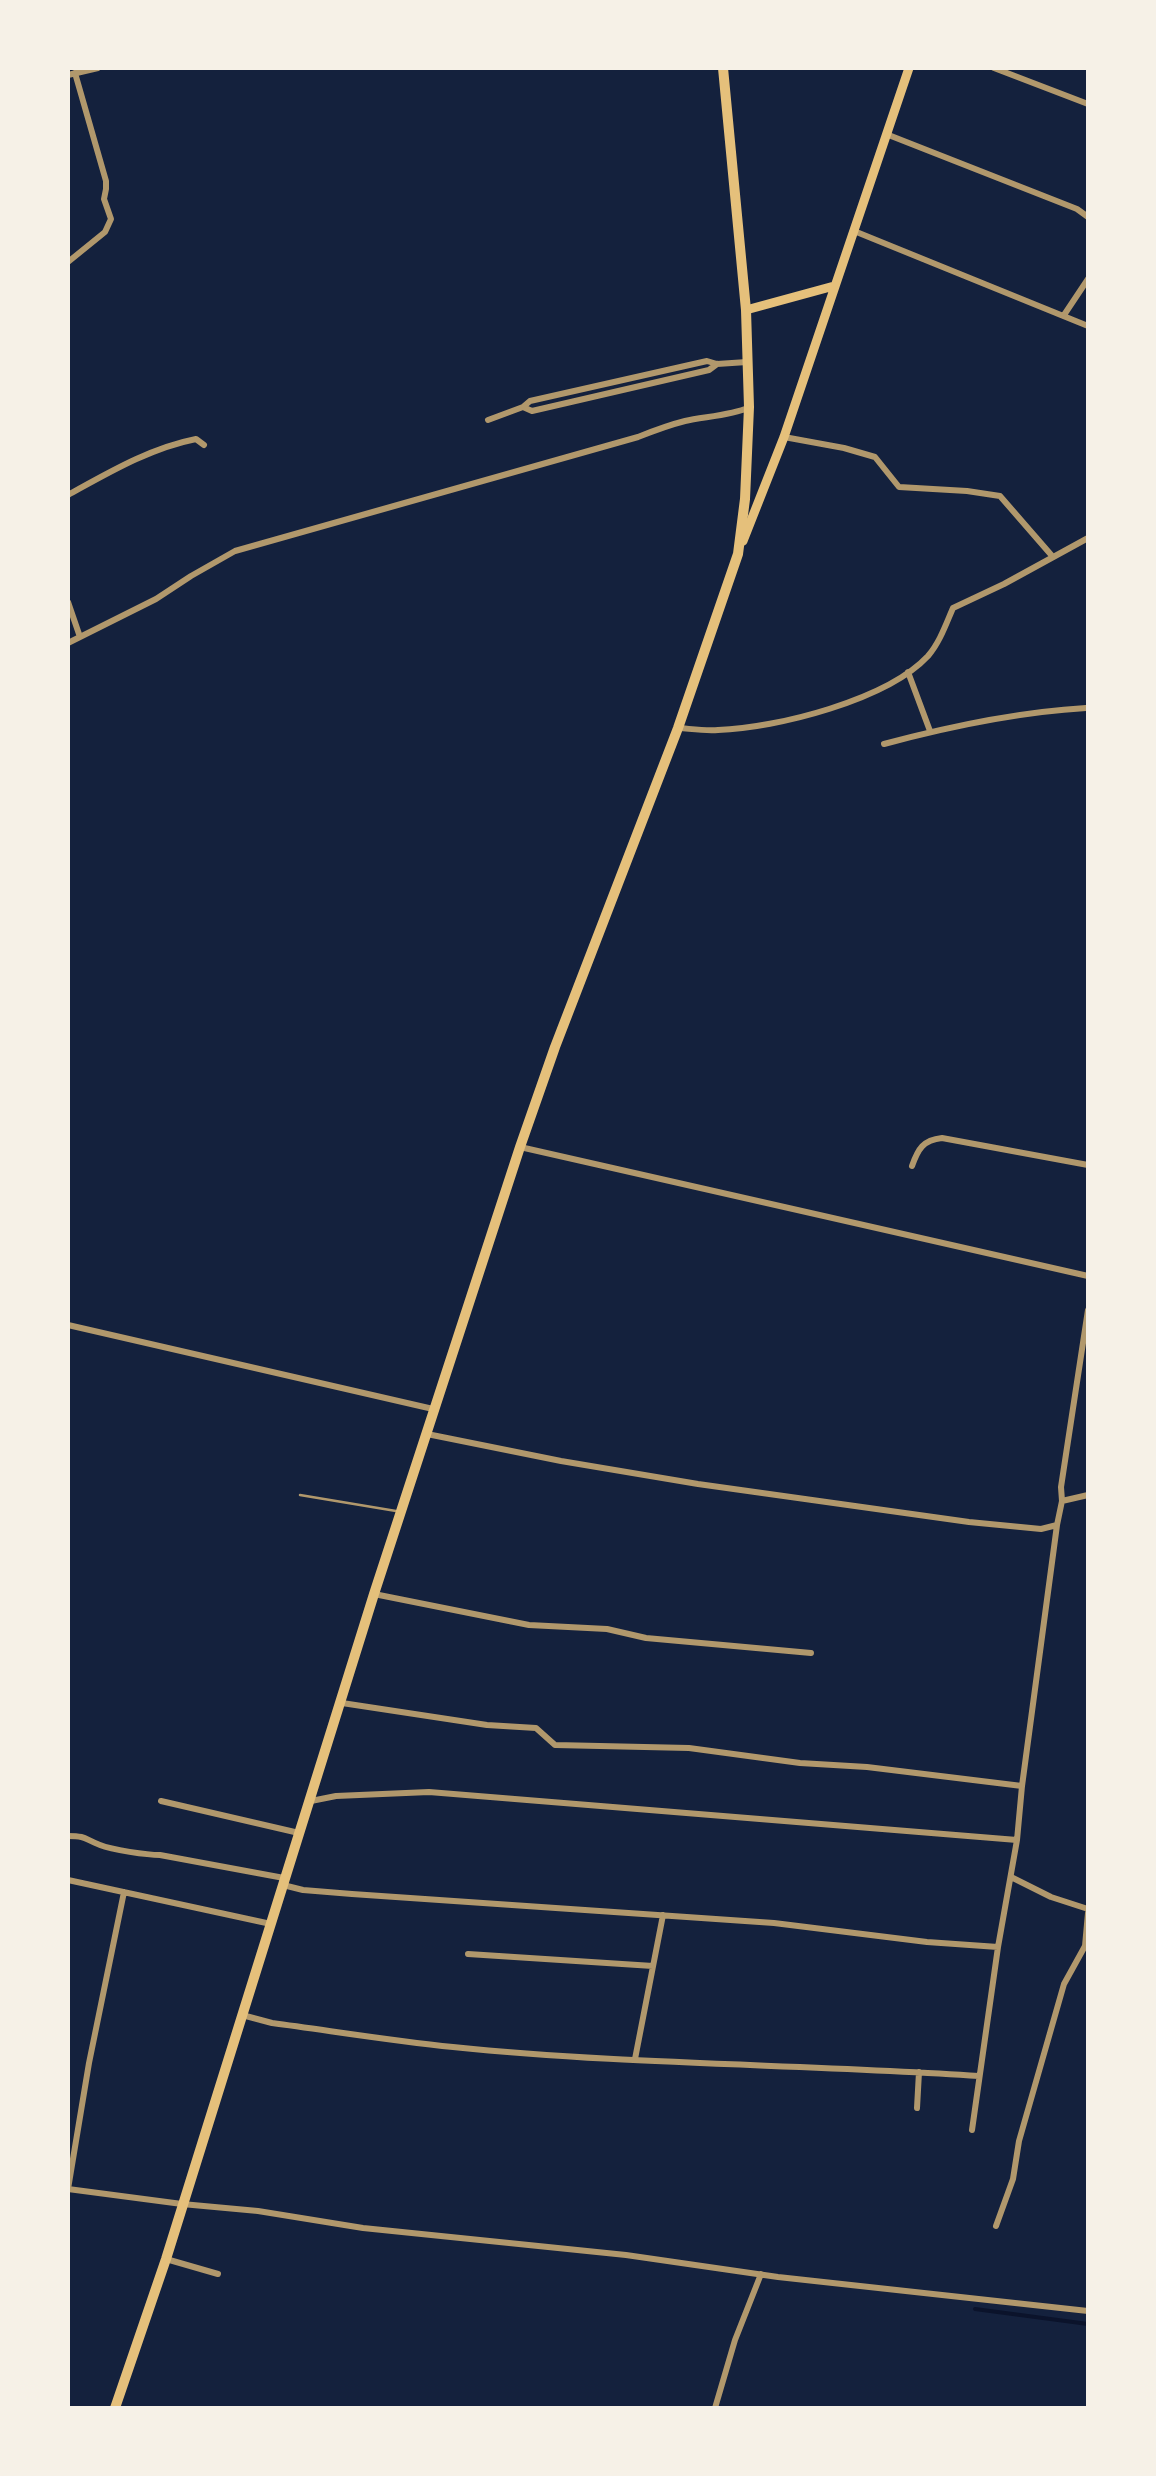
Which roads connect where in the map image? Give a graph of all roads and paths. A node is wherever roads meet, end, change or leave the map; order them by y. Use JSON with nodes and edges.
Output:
{"nodes":[{"id":1,"x":98,"y":68,"type":"edge"},
{"id":2,"x":723,"y":68,"type":"edge"},
{"id":3,"x":908,"y":68,"type":"edge"},
{"id":4,"x":994,"y":68,"type":"edge"},
{"id":5,"x":71,"y":74,"type":"edge"},
{"id":6,"x":1088,"y":104,"type":"edge"},
{"id":7,"x":886,"y":134,"type":"junction"},
{"id":8,"x":1088,"y":217,"type":"edge"},
{"id":9,"x":854,"y":231,"type":"junction"},
{"id":10,"x":68,"y":262,"type":"edge"},
{"id":11,"x":1088,"y":279,"type":"edge"},
{"id":12,"x":834,"y":286,"type":"junction"},
{"id":13,"x":746,"y":310,"type":"junction"},
{"id":14,"x":1064,"y":315,"type":"junction"},
{"id":15,"x":1088,"y":326,"type":"edge"},
{"id":16,"x":748,"y":362,"type":"junction"},
{"id":17,"x":749,"y":407,"type":"junction"},
{"id":18,"x":488,"y":420,"type":"dead end"},
{"id":19,"x":784,"y":438,"type":"junction"},
{"id":20,"x":204,"y":445,"type":"dead end"},
{"id":21,"x":68,"y":495,"type":"edge"},
{"id":22,"x":1088,"y":538,"type":"edge"},
{"id":23,"x":738,"y":554,"type":"junction"},
{"id":24,"x":1053,"y":557,"type":"junction"},
{"id":25,"x":68,"y":602,"type":"edge"},
{"id":26,"x":80,"y":636,"type":"junction"},
{"id":27,"x":68,"y":643,"type":"edge"},
{"id":28,"x":908,"y":672,"type":"junction"},
{"id":29,"x":1086,"y":708,"type":"dead end"},
{"id":30,"x":678,"y":728,"type":"junction"},
{"id":31,"x":930,"y":731,"type":"junction"},
{"id":32,"x":884,"y":744,"type":"dead end"},
{"id":33,"x":520,"y":1147,"type":"junction"},
{"id":34,"x":1088,"y":1165,"type":"edge"},
{"id":35,"x":912,"y":1166,"type":"dead end"},
{"id":36,"x":1088,"y":1276,"type":"edge"},
{"id":37,"x":1088,"y":1310,"type":"edge"},
{"id":38,"x":68,"y":1325,"type":"edge"},
{"id":39,"x":435,"y":1409,"type":"junction"},
{"id":40,"x":427,"y":1434,"type":"junction"},
{"id":41,"x":1088,"y":1495,"type":"edge"},
{"id":42,"x":300,"y":1496,"type":"dead end"},
{"id":43,"x":1062,"y":1501,"type":"junction"},
{"id":44,"x":402,"y":1512,"type":"junction"},
{"id":45,"x":1057,"y":1525,"type":"junction"},
{"id":46,"x":374,"y":1594,"type":"junction"},
{"id":47,"x":811,"y":1653,"type":"dead end"},
{"id":48,"x":342,"y":1703,"type":"junction"},
{"id":49,"x":1022,"y":1786,"type":"junction"},
{"id":50,"x":160,"y":1801,"type":"dead end"},
{"id":51,"x":309,"y":1801,"type":"junction"},
{"id":52,"x":299,"y":1833,"type":"junction"},
{"id":53,"x":68,"y":1836,"type":"edge"},
{"id":54,"x":1017,"y":1840,"type":"junction"},
{"id":55,"x":1010,"y":1877,"type":"junction"},
{"id":56,"x":68,"y":1880,"type":"edge"},
{"id":57,"x":283,"y":1881,"type":"junction"},
{"id":58,"x":124,"y":1892,"type":"junction"},
{"id":59,"x":1088,"y":1911,"type":"edge"},
{"id":60,"x":662,"y":1915,"type":"junction"},
{"id":61,"x":271,"y":1924,"type":"junction"},
{"id":62,"x":998,"y":1948,"type":"junction"},
{"id":63,"x":468,"y":1954,"type":"dead end"},
{"id":64,"x":653,"y":1966,"type":"junction"},
{"id":65,"x":241,"y":2015,"type":"junction"},
{"id":66,"x":635,"y":2059,"type":"junction"},
{"id":67,"x":918,"y":2072,"type":"junction"},
{"id":68,"x":979,"y":2076,"type":"junction"},
{"id":69,"x":916,"y":2108,"type":"dead end"},
{"id":70,"x":972,"y":2130,"type":"dead end"},
{"id":71,"x":68,"y":2189,"type":"edge"},
{"id":72,"x":182,"y":2204,"type":"junction"},
{"id":73,"x":996,"y":2226,"type":"dead end"},
{"id":74,"x":166,"y":2258,"type":"junction"},
{"id":75,"x":218,"y":2274,"type":"dead end"},
{"id":76,"x":761,"y":2274,"type":"junction"},
{"id":77,"x":1088,"y":2311,"type":"edge"},
{"id":78,"x":115,"y":2408,"type":"edge"},
{"id":79,"x":715,"y":2408,"type":"edge"}],
"edges":[{"from":1,"to":5,"type":"street"},
{"from":2,"to":13,"type":"main road"},
{"from":3,"to":7,"type":"main road"},
{"from":4,"to":6,"type":"street"},
{"from":5,"to":10,"type":"street"},
{"from":7,"to":8,"type":"street"},
{"from":7,"to":9,"type":"main road"},
{"from":9,"to":12,"type":"main road"},
{"from":9,"to":14,"type":"street"},
{"from":11,"to":14,"type":"street"},
{"from":12,"to":13,"type":"main road"},
{"from":12,"to":19,"type":"main road"},
{"from":13,"to":16,"type":"main road"},
{"from":14,"to":15,"type":"street"},
{"from":16,"to":17,"type":"main road"},
{"from":16,"to":18,"type":"street"},
{"from":17,"to":23,"type":"main road"},
{"from":17,"to":26,"type":"street"},
{"from":19,"to":23,"type":"main road"},
{"from":19,"to":24,"type":"street"},
{"from":20,"to":21,"type":"street"},
{"from":22,"to":24,"type":"street"},
{"from":23,"to":30,"type":"main road"},
{"from":24,"to":28,"type":"street"},
{"from":25,"to":26,"type":"street"},
{"from":26,"to":27,"type":"street"},
{"from":28,"to":30,"type":"street"},
{"from":28,"to":31,"type":"street"},
{"from":29,"to":31,"type":"street"},
{"from":30,"to":33,"type":"main road"},
{"from":31,"to":32,"type":"street"},
{"from":33,"to":36,"type":"street"},
{"from":33,"to":39,"type":"main road"},
{"from":34,"to":35,"type":"street"},
{"from":37,"to":43,"type":"street"},
{"from":38,"to":39,"type":"street"},
{"from":39,"to":40,"type":"main road"},
{"from":40,"to":44,"type":"main road"},
{"from":40,"to":45,"type":"street"},
{"from":41,"to":43,"type":"street"},
{"from":42,"to":44,"type":"lane"},
{"from":43,"to":45,"type":"street"},
{"from":44,"to":46,"type":"main road"},
{"from":45,"to":49,"type":"street"},
{"from":46,"to":47,"type":"street"},
{"from":46,"to":48,"type":"main road"},
{"from":48,"to":49,"type":"street"},
{"from":48,"to":51,"type":"main road"},
{"from":49,"to":54,"type":"street"},
{"from":50,"to":52,"type":"street"},
{"from":51,"to":52,"type":"main road"},
{"from":51,"to":54,"type":"street"},
{"from":52,"to":57,"type":"main road"},
{"from":53,"to":57,"type":"street"},
{"from":54,"to":55,"type":"street"},
{"from":55,"to":59,"type":"street"},
{"from":55,"to":62,"type":"street"},
{"from":56,"to":58,"type":"street"},
{"from":57,"to":60,"type":"street"},
{"from":57,"to":61,"type":"main road"},
{"from":58,"to":61,"type":"street"},
{"from":58,"to":71,"type":"street"},
{"from":59,"to":73,"type":"street"},
{"from":60,"to":62,"type":"street"},
{"from":60,"to":64,"type":"street"},
{"from":61,"to":65,"type":"main road"},
{"from":62,"to":68,"type":"street"},
{"from":63,"to":64,"type":"street"},
{"from":64,"to":66,"type":"street"},
{"from":65,"to":66,"type":"street"},
{"from":65,"to":72,"type":"main road"},
{"from":66,"to":67,"type":"street"},
{"from":67,"to":68,"type":"street"},
{"from":67,"to":69,"type":"street"},
{"from":68,"to":70,"type":"street"},
{"from":71,"to":72,"type":"street"},
{"from":72,"to":74,"type":"main road"},
{"from":72,"to":76,"type":"street"},
{"from":74,"to":75,"type":"street"},
{"from":74,"to":78,"type":"main road"},
{"from":76,"to":77,"type":"street"},
{"from":76,"to":79,"type":"street"}]}
